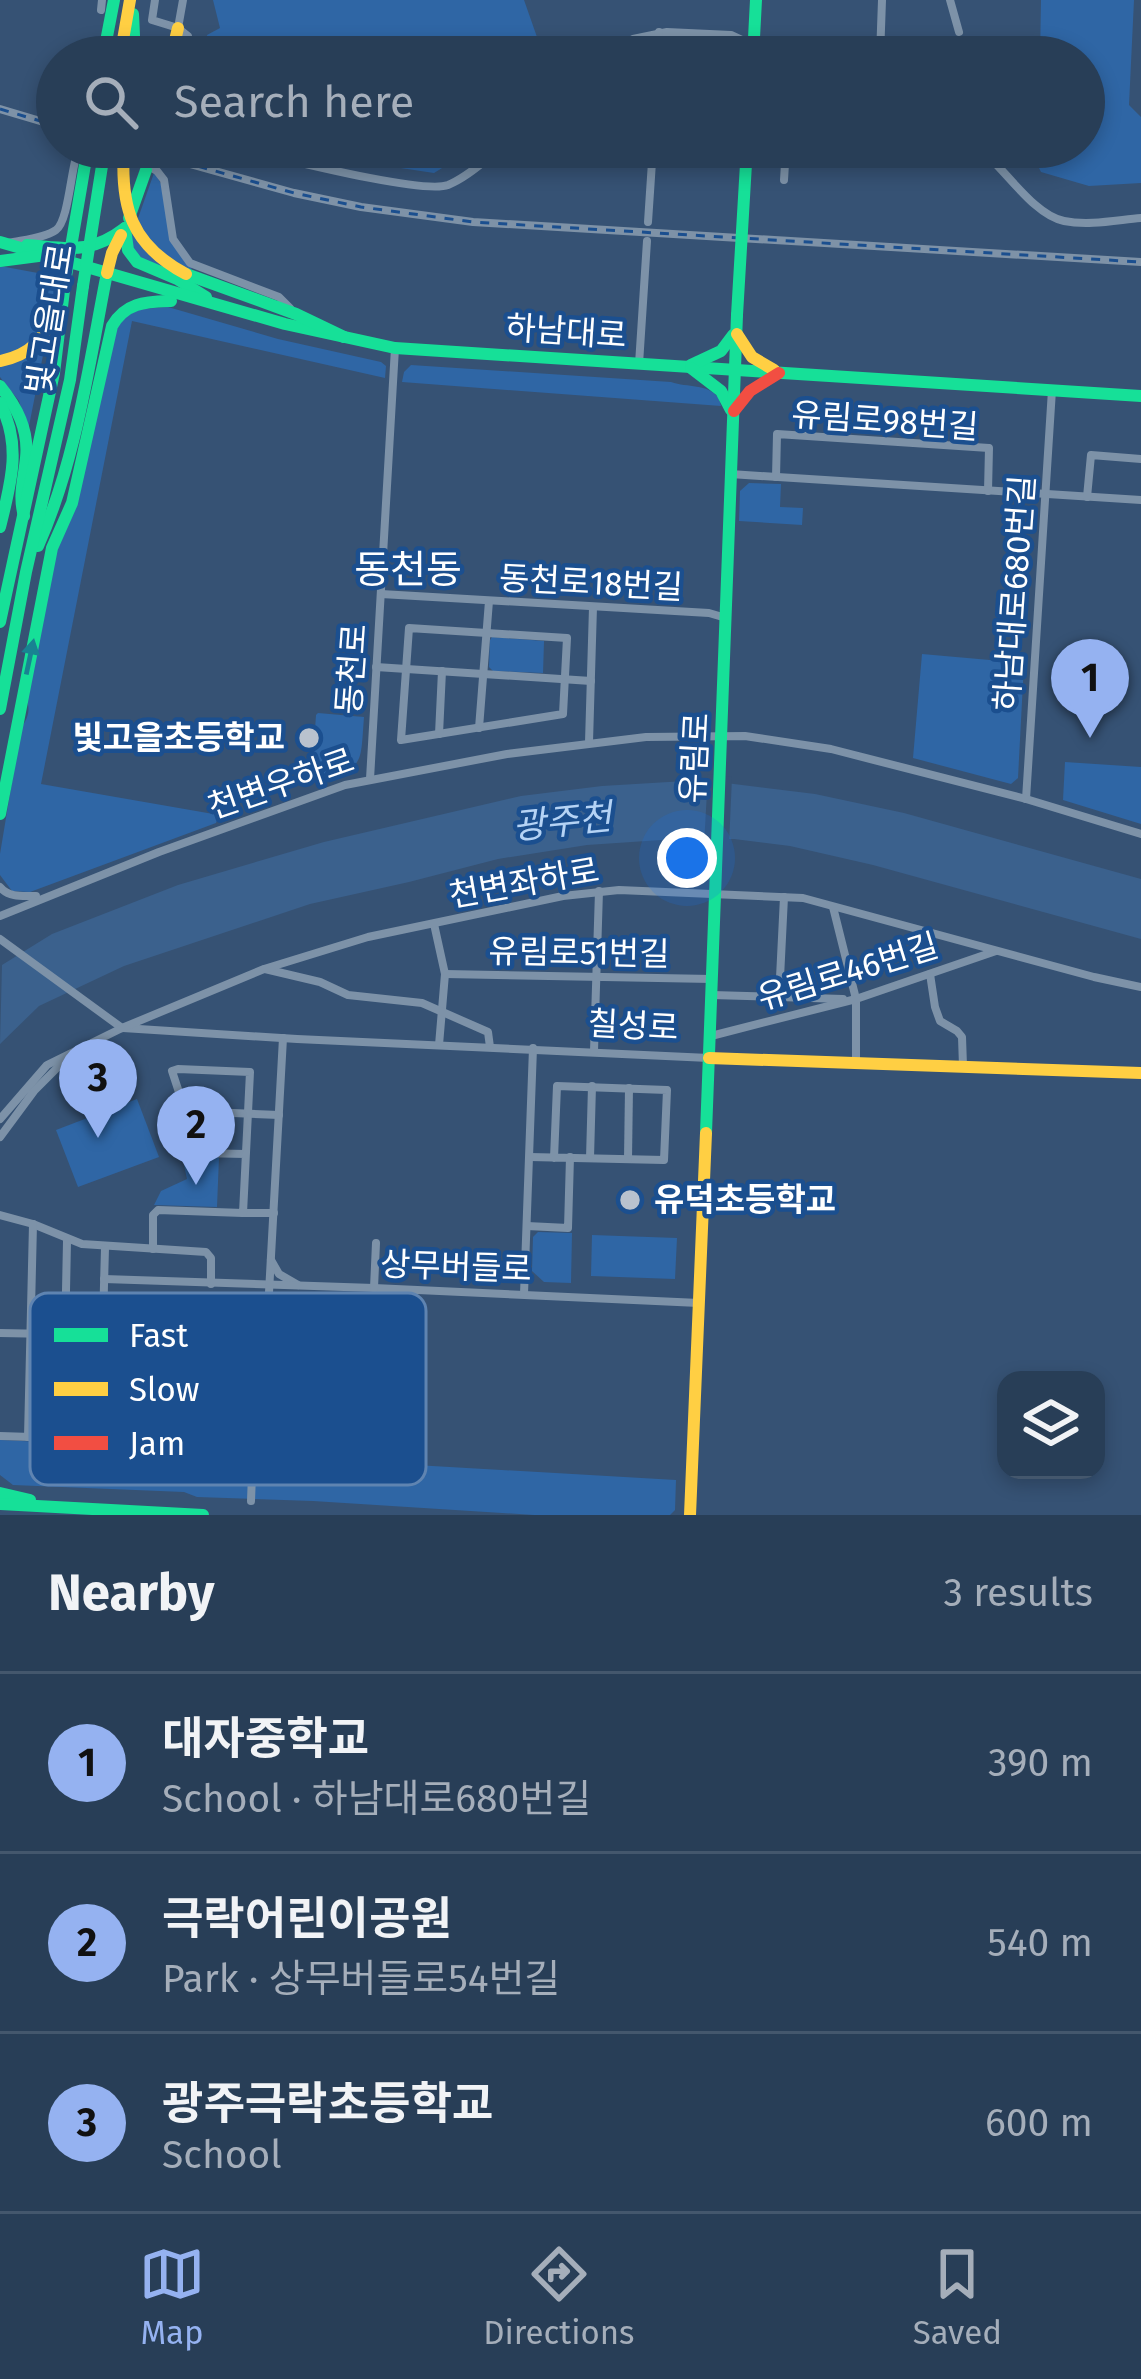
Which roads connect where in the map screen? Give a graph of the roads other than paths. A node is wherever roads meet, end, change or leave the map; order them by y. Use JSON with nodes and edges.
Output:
{"nodes":[{"id":1,"x":114,"y":0,"type":"edge"},
{"id":2,"x":131,"y":0,"type":"edge"},
{"id":3,"x":155,"y":0,"type":"edge"},
{"id":4,"x":183,"y":0,"type":"edge"},
{"id":5,"x":756,"y":0,"type":"edge"},
{"id":6,"x":883,"y":0,"type":"edge"},
{"id":7,"x":950,"y":0,"type":"edge"},
{"id":8,"x":178,"y":28,"type":"junction"},
{"id":9,"x":659,"y":32,"type":"junction"},
{"id":10,"x":959,"y":32,"type":"dead end"},
{"id":11,"x":108,"y":36,"type":"edge"},
{"id":12,"x":125,"y":36,"type":"edge"},
{"id":13,"x":134,"y":36,"type":"edge"},
{"id":14,"x":176,"y":36,"type":"edge"},
{"id":15,"x":188,"y":36,"type":"edge"},
{"id":16,"x":646,"y":36,"type":"edge"},
{"id":17,"x":659,"y":36,"type":"edge"},
{"id":18,"x":732,"y":36,"type":"edge"},
{"id":19,"x":754,"y":36,"type":"edge"},
{"id":20,"x":881,"y":36,"type":"edge"},
{"id":21,"x":79,"y":168,"type":"edge"},
{"id":22,"x":82,"y":168,"type":"edge"},
{"id":23,"x":102,"y":168,"type":"edge"},
{"id":24,"x":124,"y":168,"type":"edge"},
{"id":25,"x":153,"y":168,"type":"tunnel mouth"},
{"id":26,"x":328,"y":168,"type":"edge"},
{"id":27,"x":474,"y":168,"type":"edge"},
{"id":28,"x":652,"y":168,"type":"edge"},
{"id":29,"x":746,"y":168,"type":"edge"},
{"id":30,"x":785,"y":168,"type":"edge"},
{"id":31,"x":1002,"y":168,"type":"edge"},
{"id":32,"x":146,"y":170,"type":"tunnel mouth"},
{"id":33,"x":784,"y":180,"type":"dead end"},
{"id":34,"x":1141,"y":218,"type":"edge"},
{"id":35,"x":648,"y":222,"type":"dead end"},
{"id":36,"x":124,"y":228,"type":"junction"},
{"id":37,"x":647,"y":242,"type":"dead end"},
{"id":38,"x":3,"y":243,"type":"edge"},
{"id":39,"x":46,"y":255,"type":"junction"},
{"id":40,"x":0,"y":261,"type":"edge"},
{"id":41,"x":106,"y":273,"type":"junction"},
{"id":42,"x":65,"y":282,"type":"junction"},
{"id":43,"x":171,"y":301,"type":"junction"},
{"id":44,"x":219,"y":305,"type":"junction"},
{"id":45,"x":296,"y":314,"type":"junction"},
{"id":46,"x":736,"y":331,"type":"junction"},
{"id":47,"x":96,"y":333,"type":"junction"},
{"id":48,"x":344,"y":337,"type":"junction"},
{"id":49,"x":395,"y":348,"type":"junction"},
{"id":50,"x":0,"y":361,"type":"edge"},
{"id":51,"x":640,"y":364,"type":"junction"},
{"id":52,"x":688,"y":367,"type":"junction"},
{"id":53,"x":733,"y":370,"type":"junction"},
{"id":54,"x":778,"y":373,"type":"junction"},
{"id":55,"x":0,"y":386,"type":"edge"},
{"id":56,"x":1052,"y":390,"type":"junction"},
{"id":57,"x":1141,"y":395,"type":"edge"},
{"id":58,"x":0,"y":403,"type":"edge"},
{"id":59,"x":732,"y":413,"type":"junction"},
{"id":60,"x":1141,"y":459,"type":"edge"},
{"id":61,"x":730,"y":474,"type":"junction"},
{"id":62,"x":776,"y":477,"type":"junction"},
{"id":63,"x":988,"y":491,"type":"junction"},
{"id":64,"x":1046,"y":494,"type":"junction"},
{"id":65,"x":1088,"y":497,"type":"junction"},
{"id":66,"x":1141,"y":500,"type":"edge"},
{"id":67,"x":25,"y":517,"type":"junction"},
{"id":68,"x":0,"y":527,"type":"edge"},
{"id":69,"x":26,"y":572,"type":"junction"},
{"id":70,"x":381,"y":594,"type":"junction"},
{"id":71,"x":488,"y":601,"type":"junction"},
{"id":72,"x":593,"y":607,"type":"junction"},
{"id":73,"x":727,"y":619,"type":"junction"},
{"id":74,"x":0,"y":622,"type":"edge"},
{"id":75,"x":486,"y":634,"type":"junction"},
{"id":76,"x":376,"y":667,"type":"junction"},
{"id":77,"x":404,"y":668,"type":"junction"},
{"id":78,"x":442,"y":671,"type":"junction"},
{"id":79,"x":482,"y":674,"type":"junction"},
{"id":80,"x":565,"y":680,"type":"junction"},
{"id":81,"x":591,"y":681,"type":"junction"},
{"id":82,"x":0,"y":710,"type":"edge"},
{"id":83,"x":478,"y":728,"type":"junction"},
{"id":84,"x":439,"y":734,"type":"junction"},
{"id":85,"x":723,"y":741,"type":"junction"},
{"id":86,"x":590,"y":742,"type":"junction"},
{"id":87,"x":370,"y":778,"type":"junction"},
{"id":88,"x":1026,"y":799,"type":"junction"},
{"id":89,"x":0,"y":814,"type":"edge"},
{"id":90,"x":1141,"y":834,"type":"edge"},
{"id":91,"x":0,"y":887,"type":"edge"},
{"id":92,"x":715,"y":888,"type":"junction"},
{"id":93,"x":598,"y":891,"type":"junction"},
{"id":94,"x":44,"y":896,"type":"junction"},
{"id":95,"x":784,"y":897,"type":"junction"},
{"id":96,"x":833,"y":905,"type":"junction"},
{"id":97,"x":0,"y":916,"type":"edge"},
{"id":98,"x":434,"y":924,"type":"junction"},
{"id":99,"x":0,"y":939,"type":"edge"},
{"id":100,"x":999,"y":950,"type":"junction"},
{"id":101,"x":264,"y":968,"type":"junction"},
{"id":102,"x":446,"y":974,"type":"junction"},
{"id":103,"x":930,"y":974,"type":"junction"},
{"id":104,"x":596,"y":977,"type":"junction"},
{"id":105,"x":712,"y":979,"type":"junction"},
{"id":106,"x":1141,"y":986,"type":"edge"},
{"id":107,"x":712,"y":995,"type":"junction"},
{"id":108,"x":778,"y":998,"type":"junction"},
{"id":109,"x":856,"y":999,"type":"junction"},
{"id":110,"x":442,"y":1010,"type":"junction"},
{"id":111,"x":122,"y":1028,"type":"junction"},
{"id":112,"x":711,"y":1036,"type":"junction"},
{"id":113,"x":283,"y":1038,"type":"junction"},
{"id":114,"x":439,"y":1045,"type":"junction"},
{"id":115,"x":490,"y":1047,"type":"junction"},
{"id":116,"x":533,"y":1048,"type":"junction"},
{"id":117,"x":594,"y":1051,"type":"junction"},
{"id":118,"x":73,"y":1053,"type":"junction"},
{"id":119,"x":710,"y":1058,"type":"junction"},
{"id":120,"x":856,"y":1063,"type":"junction"},
{"id":121,"x":963,"y":1066,"type":"junction"},
{"id":122,"x":1141,"y":1073,"type":"edge"},
{"id":123,"x":592,"y":1087,"type":"junction"},
{"id":124,"x":629,"y":1088,"type":"junction"},
{"id":125,"x":187,"y":1111,"type":"junction"},
{"id":126,"x":248,"y":1113,"type":"junction"},
{"id":127,"x":279,"y":1115,"type":"junction"},
{"id":128,"x":0,"y":1119,"type":"edge"},
{"id":129,"x":0,"y":1137,"type":"edge"},
{"id":130,"x":245,"y":1154,"type":"junction"},
{"id":131,"x":530,"y":1157,"type":"junction"},
{"id":132,"x":554,"y":1157,"type":"junction"},
{"id":133,"x":570,"y":1157,"type":"junction"},
{"id":134,"x":590,"y":1158,"type":"junction"},
{"id":135,"x":628,"y":1159,"type":"junction"},
{"id":136,"x":243,"y":1213,"type":"junction"},
{"id":137,"x":274,"y":1213,"type":"junction"},
{"id":138,"x":0,"y":1215,"type":"edge"},
{"id":139,"x":33,"y":1224,"type":"junction"},
{"id":140,"x":527,"y":1226,"type":"junction"},
{"id":141,"x":68,"y":1240,"type":"junction"},
{"id":142,"x":376,"y":1243,"type":"dead end"},
{"id":143,"x":105,"y":1248,"type":"junction"},
{"id":144,"x":153,"y":1249,"type":"junction"},
{"id":145,"x":271,"y":1260,"type":"junction"},
{"id":146,"x":104,"y":1280,"type":"junction"},
{"id":147,"x":211,"y":1284,"type":"junction"},
{"id":148,"x":268,"y":1286,"type":"junction"},
{"id":149,"x":299,"y":1286,"type":"junction"},
{"id":150,"x":374,"y":1288,"type":"junction"},
{"id":151,"x":32,"y":1293,"type":"edge"},
{"id":152,"x":66,"y":1293,"type":"edge"},
{"id":153,"x":104,"y":1293,"type":"edge"},
{"id":154,"x":268,"y":1293,"type":"edge"},
{"id":155,"x":524,"y":1294,"type":"junction"},
{"id":156,"x":699,"y":1303,"type":"junction"},
{"id":157,"x":30,"y":1368,"type":"edge"},
{"id":158,"x":0,"y":1436,"type":"edge"},
{"id":159,"x":28,"y":1437,"type":"joint"},
{"id":160,"x":252,"y":1485,"type":"edge"},
{"id":161,"x":0,"y":1493,"type":"edge"},
{"id":162,"x":251,"y":1501,"type":"dead end"},
{"id":163,"x":0,"y":1504,"type":"edge"},
{"id":164,"x":21,"y":1505,"type":"junction"},
{"id":165,"x":63,"y":1507,"type":"junction"},
{"id":166,"x":690,"y":1513,"type":"edge"},
{"id":167,"x":3,"y":1515,"type":"edge"},
{"id":168,"x":203,"y":1515,"type":"edge"}],
"edges":[{"from":1,"to":11,"type":"main road"},
{"from":2,"to":12,"type":"main road"},
{"from":2,"to":13,"type":"main road"},
{"from":3,"to":8,"type":"street"},
{"from":4,"to":8,"type":"street"},
{"from":5,"to":19,"type":"main road"},
{"from":6,"to":20,"type":"street"},
{"from":7,"to":10,"type":"street"},
{"from":8,"to":14,"type":"main road"},
{"from":8,"to":15,"type":"street"},
{"from":9,"to":16,"type":"street"},
{"from":9,"to":17,"type":"street"},
{"from":9,"to":18,"type":"street"},
{"from":21,"to":38,"type":"street"},
{"from":22,"to":42,"type":"main road","name":"빛고을대로","bridge":true},
{"from":23,"to":69,"type":"main road","name":"빛고을대로","bridge":true},
{"from":24,"to":45,"type":"main road","bridge":true},
{"from":25,"to":45,"type":"street"},
{"from":26,"to":27,"type":"street"},
{"from":28,"to":35,"type":"street"},
{"from":29,"to":46,"type":"main road","name":"유림로","bridge":true},
{"from":30,"to":33,"type":"street"},
{"from":31,"to":34,"type":"street"},
{"from":32,"to":36,"type":"main road"},
{"from":36,"to":38,"type":"main road"},
{"from":36,"to":41,"type":"main road"},
{"from":36,"to":44,"type":"main road"},
{"from":37,"to":51,"type":"street"},
{"from":38,"to":39,"type":"main road","name":"하남대로"},
{"from":39,"to":40,"type":"main road"},
{"from":39,"to":41,"type":"main road","name":"하남대로"},
{"from":41,"to":44,"type":"main road","name":"하남대로"},
{"from":41,"to":47,"type":"main road"},
{"from":42,"to":50,"type":"main road"},
{"from":42,"to":67,"type":"main road","name":"빛고을대로"},
{"from":43,"to":44,"type":"main road"},
{"from":43,"to":47,"type":"main road"},
{"from":89,"to":43,"type":"main road","one_way":true},
{"from":44,"to":48,"type":"main road","name":"하남대로"},
{"from":45,"to":48,"type":"main road"},
{"from":46,"to":52,"type":"main road"},
{"from":46,"to":53,"type":"main road","name":"유림로"},
{"from":46,"to":54,"type":"main road"},
{"from":47,"to":69,"type":"main road"},
{"from":48,"to":49,"type":"main road","name":"하남대로"},
{"from":49,"to":51,"type":"main road","name":"하남대로"},
{"from":49,"to":70,"type":"street","name":"동천로"},
{"from":51,"to":52,"type":"main road","name":"하남대로"},
{"from":52,"to":53,"type":"main road","name":"하남대로"},
{"from":52,"to":59,"type":"main road"},
{"from":53,"to":54,"type":"main road","name":"하남대로"},
{"from":53,"to":59,"type":"main road","name":"유림로"},
{"from":54,"to":56,"type":"main road","name":"하남대로"},
{"from":54,"to":59,"type":"main road"},
{"from":55,"to":67,"type":"main road"},
{"from":56,"to":57,"type":"main road","name":"하남대로"},
{"from":56,"to":64,"type":"street","name":"하남대로680번길"},
{"from":58,"to":68,"type":"main road"},
{"from":59,"to":61,"type":"main road","name":"유림로"},
{"from":60,"to":65,"type":"street"},
{"from":61,"to":62,"type":"street","name":"유림로98번길"},
{"from":61,"to":73,"type":"main road","name":"유림로"},
{"from":62,"to":63,"type":"street","name":"유림로98번길"},
{"from":62,"to":63,"type":"street","name":"유림로98번길"},
{"from":63,"to":64,"type":"street","name":"유림로98번길"},
{"from":64,"to":65,"type":"street","name":"유림로98번길"},
{"from":64,"to":88,"type":"street","name":"하남대로680번길"},
{"from":65,"to":66,"type":"street","name":"유림로98번길"},
{"from":67,"to":74,"type":"main road","name":"빛고을대로"},
{"from":69,"to":82,"type":"main road","name":"빛고을대로"},
{"from":70,"to":71,"type":"street","name":"동천로18번길"},
{"from":70,"to":76,"type":"street","name":"동천로"},
{"from":71,"to":72,"type":"street","name":"동천로18번길"},
{"from":71,"to":75,"type":"street"},
{"from":72,"to":73,"type":"street","name":"동천로18번길"},
{"from":72,"to":81,"type":"street"},
{"from":73,"to":85,"type":"main road","name":"유림로"},
{"from":75,"to":77,"type":"street"},
{"from":75,"to":79,"type":"street"},
{"from":75,"to":80,"type":"street"},
{"from":76,"to":77,"type":"street"},
{"from":76,"to":87,"type":"street","name":"동천로"},
{"from":77,"to":78,"type":"street"},
{"from":77,"to":84,"type":"street"},
{"from":78,"to":79,"type":"street"},
{"from":78,"to":84,"type":"street"},
{"from":79,"to":80,"type":"street"},
{"from":79,"to":83,"type":"street"},
{"from":80,"to":81,"type":"street"},
{"from":80,"to":83,"type":"street"},
{"from":81,"to":86,"type":"street"},
{"from":83,"to":84,"type":"street"},
{"from":85,"to":86,"type":"street","name":"천변우하로"},
{"from":85,"to":88,"type":"street","name":"천변우하로"},
{"from":85,"to":92,"type":"main road","name":"유림로"},
{"from":86,"to":87,"type":"street","name":"천변우하로"},
{"from":87,"to":94,"type":"street","name":"천변우하로"},
{"from":88,"to":90,"type":"street","name":"천변우하로"},
{"from":91,"to":94,"type":"street"},
{"from":92,"to":93,"type":"street","name":"천변좌하로"},
{"from":92,"to":95,"type":"street","name":"천변좌하로"},
{"from":92,"to":105,"type":"main road","name":"유림로"},
{"from":93,"to":98,"type":"street","name":"천변좌하로"},
{"from":93,"to":104,"type":"street"},
{"from":94,"to":97,"type":"street","name":"천변우하로"},
{"from":95,"to":96,"type":"street","name":"천변좌하로"},
{"from":95,"to":108,"type":"street"},
{"from":96,"to":100,"type":"street","name":"천변좌하로"},
{"from":96,"to":109,"type":"street"},
{"from":98,"to":101,"type":"street","name":"천변좌하로"},
{"from":98,"to":102,"type":"street"},
{"from":99,"to":111,"type":"street"},
{"from":100,"to":103,"type":"street","name":"유림로46번길"},
{"from":100,"to":106,"type":"street","name":"천변좌하로"},
{"from":101,"to":110,"type":"street"},
{"from":101,"to":111,"type":"street","name":"천변좌하로"},
{"from":102,"to":104,"type":"street","name":"유림로51번길"},
{"from":102,"to":110,"type":"street"},
{"from":103,"to":109,"type":"street","name":"유림로46번길"},
{"from":103,"to":121,"type":"street"},
{"from":104,"to":105,"type":"street","name":"유림로51번길"},
{"from":104,"to":117,"type":"street"},
{"from":105,"to":107,"type":"main road","name":"유림로"},
{"from":107,"to":108,"type":"street"},
{"from":107,"to":112,"type":"main road","name":"유림로"},
{"from":108,"to":109,"type":"street"},
{"from":109,"to":112,"type":"street","name":"유림로46번길"},
{"from":109,"to":120,"type":"street"},
{"from":110,"to":114,"type":"street"},
{"from":110,"to":115,"type":"street"},
{"from":111,"to":113,"type":"street","name":"칠성로"},
{"from":111,"to":118,"type":"street","name":"천변좌하로"},
{"from":112,"to":119,"type":"main road","name":"유림로"},
{"from":113,"to":114,"type":"street","name":"칠성로"},
{"from":113,"to":127,"type":"street"},
{"from":114,"to":115,"type":"street","name":"칠성로"},
{"from":115,"to":116,"type":"street","name":"칠성로"},
{"from":116,"to":117,"type":"street","name":"칠성로"},
{"from":116,"to":131,"type":"street"},
{"from":117,"to":119,"type":"street","name":"칠성로"},
{"from":118,"to":128,"type":"street","name":"천변좌하로"},
{"from":118,"to":129,"type":"street","name":"천변좌하로"},
{"from":119,"to":120,"type":"main road","name":"칠성로"},
{"from":119,"to":156,"type":"main road","name":"유림로"},
{"from":120,"to":121,"type":"main road","name":"칠성로"},
{"from":121,"to":122,"type":"main road","name":"칠성로"},
{"from":123,"to":124,"type":"street"},
{"from":123,"to":132,"type":"street"},
{"from":123,"to":134,"type":"street"},
{"from":124,"to":135,"type":"street"},
{"from":124,"to":135,"type":"street"},
{"from":125,"to":126,"type":"street"},
{"from":125,"to":126,"type":"street"},
{"from":125,"to":130,"type":"street"},
{"from":126,"to":127,"type":"street"},
{"from":126,"to":130,"type":"street"},
{"from":127,"to":137,"type":"street"},
{"from":130,"to":136,"type":"street"},
{"from":131,"to":132,"type":"street"},
{"from":131,"to":140,"type":"street"},
{"from":132,"to":133,"type":"street"},
{"from":133,"to":134,"type":"street"},
{"from":133,"to":140,"type":"street"},
{"from":134,"to":135,"type":"street"},
{"from":136,"to":137,"type":"street"},
{"from":136,"to":144,"type":"street"},
{"from":137,"to":145,"type":"street"},
{"from":138,"to":139,"type":"street"},
{"from":139,"to":141,"type":"street"},
{"from":139,"to":151,"type":"street"},
{"from":140,"to":155,"type":"street"},
{"from":141,"to":143,"type":"street"},
{"from":141,"to":152,"type":"street"},
{"from":142,"to":150,"type":"street"},
{"from":143,"to":144,"type":"street"},
{"from":143,"to":146,"type":"street"},
{"from":144,"to":147,"type":"street"},
{"from":145,"to":148,"type":"street"},
{"from":145,"to":149,"type":"street"},
{"from":146,"to":147,"type":"street","name":"상무버들로"},
{"from":146,"to":153,"type":"street"},
{"from":147,"to":148,"type":"street","name":"상무버들로"},
{"from":148,"to":149,"type":"street","name":"상무버들로"},
{"from":148,"to":154,"type":"street"},
{"from":149,"to":150,"type":"street","name":"상무버들로"},
{"from":150,"to":155,"type":"street","name":"상무버들로"},
{"from":155,"to":156,"type":"street","name":"상무버들로"},
{"from":156,"to":166,"type":"main road","name":"유림로"},
{"from":157,"to":159,"type":"street"},
{"from":158,"to":159,"type":"street"},
{"from":160,"to":162,"type":"street"},
{"from":161,"to":165,"type":"main road"},
{"from":163,"to":164,"type":"main road"},
{"from":164,"to":165,"type":"main road"},
{"from":164,"to":167,"type":"main road"},
{"from":165,"to":168,"type":"main road"}]}
